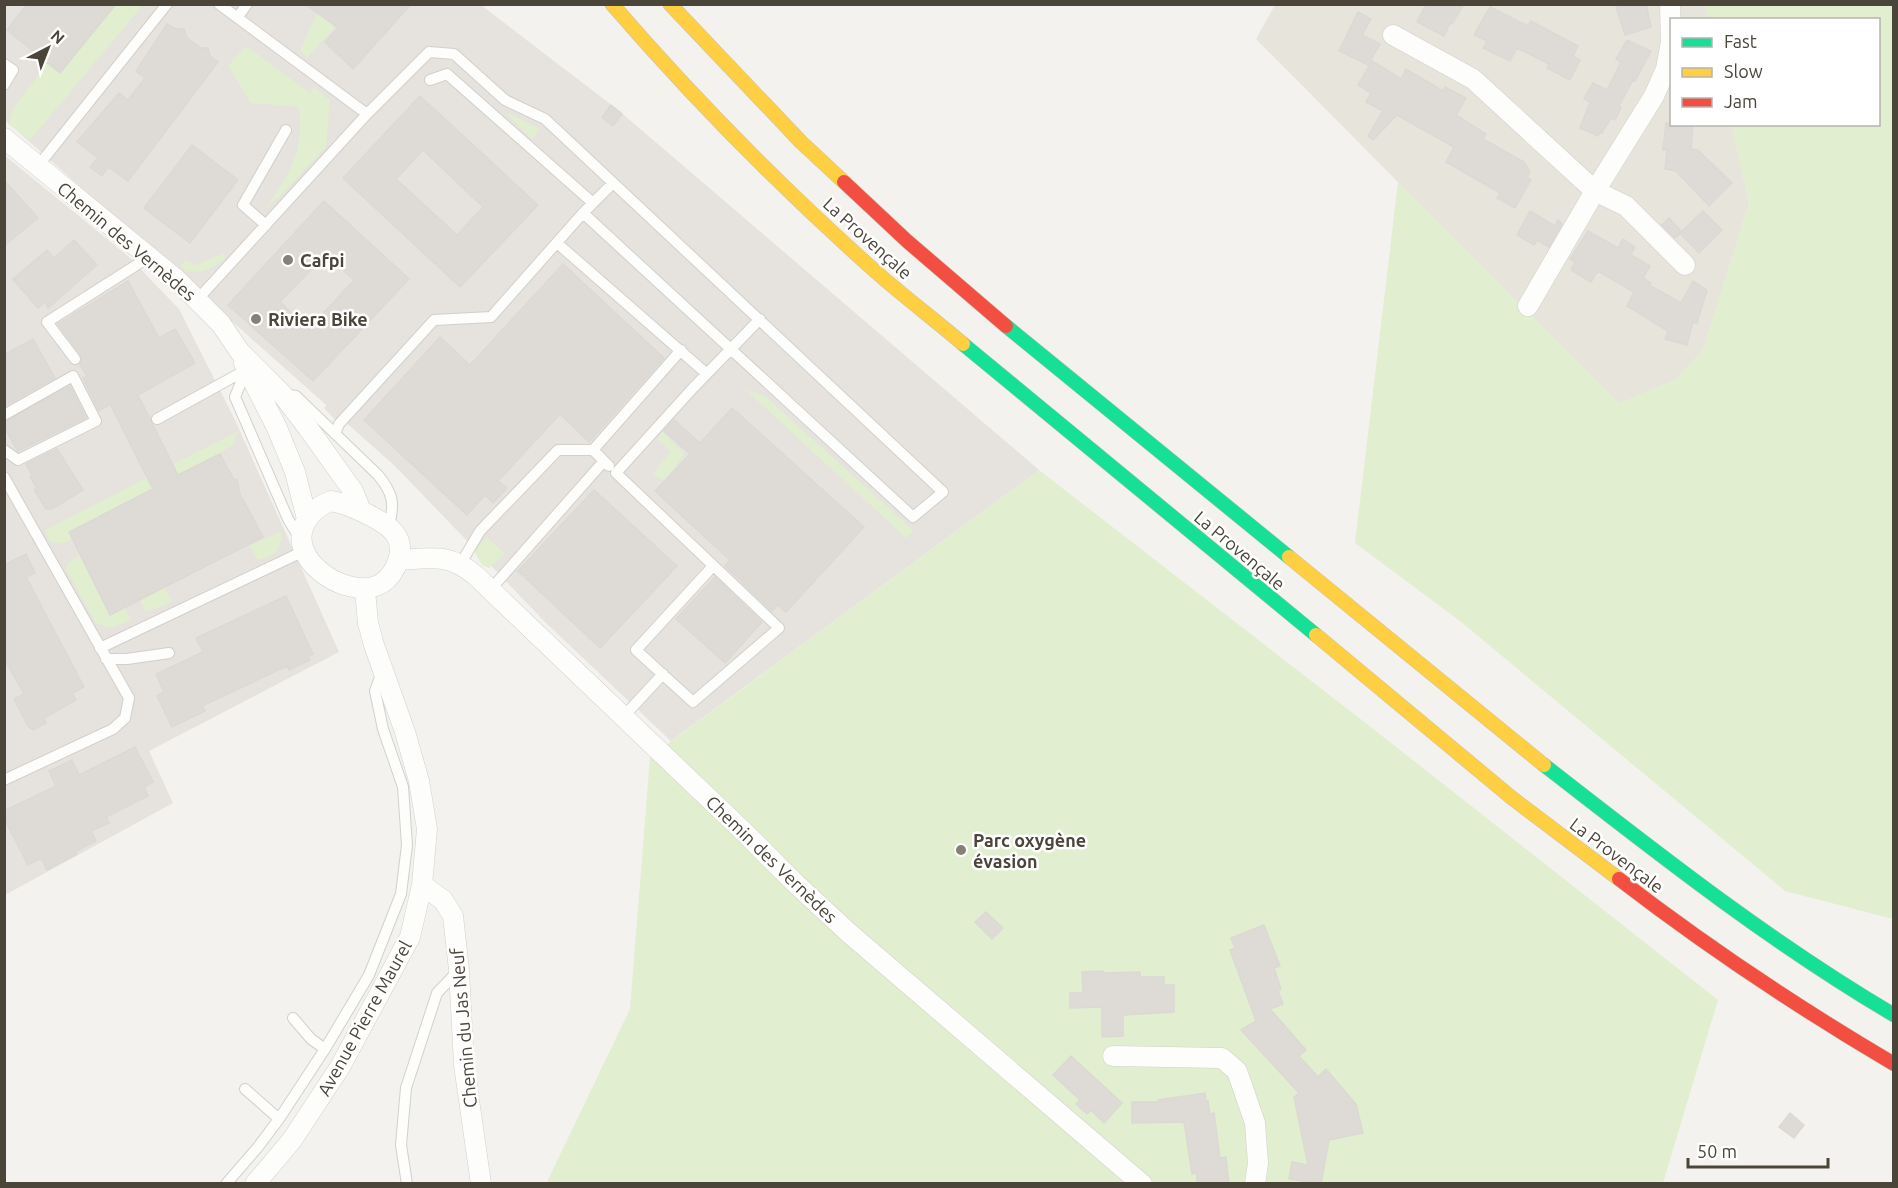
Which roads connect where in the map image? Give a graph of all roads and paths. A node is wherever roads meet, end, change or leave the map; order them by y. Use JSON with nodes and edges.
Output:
{"nodes":[{"id":1,"x":167,"y":4,"type":"edge"},
{"id":2,"x":219,"y":4,"type":"edge"},
{"id":3,"x":247,"y":4,"type":"edge"},
{"id":4,"x":612,"y":4,"type":"edge"},
{"id":5,"x":670,"y":4,"type":"edge"},
{"id":6,"x":238,"y":17,"type":"junction"},
{"id":7,"x":1393,"y":35,"type":"dead end"},
{"id":8,"x":1670,"y":47,"type":"edge"},
{"id":9,"x":4,"y":64,"type":"edge"},
{"id":10,"x":430,"y":80,"type":"dead end"},
{"id":11,"x":4,"y":84,"type":"edge"},
{"id":12,"x":367,"y":114,"type":"junction"},
{"id":13,"x":286,"y":130,"type":"dead end"},
{"id":14,"x":6,"y":143,"type":"edge"},
{"id":15,"x":38,"y":166,"type":"junction"},
{"id":16,"x":612,"y":184,"type":"junction"},
{"id":17,"x":1595,"y":191,"type":"junction"},
{"id":18,"x":593,"y":203,"type":"junction"},
{"id":19,"x":583,"y":213,"type":"junction"},
{"id":20,"x":266,"y":225,"type":"junction"},
{"id":21,"x":557,"y":243,"type":"junction"},
{"id":22,"x":149,"y":257,"type":"junction"},
{"id":23,"x":1685,"y":265,"type":"dead end"},
{"id":24,"x":197,"y":300,"type":"junction"},
{"id":25,"x":1528,"y":306,"type":"dead end"},
{"id":26,"x":760,"y":319,"type":"junction"},
{"id":27,"x":681,"y":350,"type":"junction"},
{"id":28,"x":731,"y":350,"type":"junction"},
{"id":29,"x":75,"y":359,"type":"dead end"},
{"id":30,"x":243,"y":361,"type":"junction"},
{"id":31,"x":707,"y":374,"type":"junction"},
{"id":32,"x":282,"y":394,"type":"junction"},
{"id":33,"x":4,"y":416,"type":"edge"},
{"id":34,"x":157,"y":420,"type":"dead end"},
{"id":35,"x":335,"y":434,"type":"junction"},
{"id":36,"x":4,"y":450,"type":"edge"},
{"id":37,"x":593,"y":450,"type":"junction"},
{"id":38,"x":604,"y":461,"type":"junction"},
{"id":39,"x":616,"y":473,"type":"junction"},
{"id":40,"x":4,"y":477,"type":"edge"},
{"id":41,"x":361,"y":511,"type":"junction"},
{"id":42,"x":307,"y":519,"type":"junction"},
{"id":43,"x":389,"y":525,"type":"junction"},
{"id":44,"x":302,"y":545,"type":"junction"},
{"id":45,"x":399,"y":560,"type":"junction"},
{"id":46,"x":461,"y":563,"type":"junction"},
{"id":47,"x":713,"y":566,"type":"junction"},
{"id":48,"x":491,"y":589,"type":"junction"},
{"id":49,"x":365,"y":590,"type":"junction"},
{"id":50,"x":100,"y":648,"type":"junction"},
{"id":51,"x":169,"y":653,"type":"dead end"},
{"id":52,"x":106,"y":658,"type":"junction"},
{"id":53,"x":383,"y":669,"type":"junction"},
{"id":54,"x":663,"y":674,"type":"junction"},
{"id":55,"x":624,"y":716,"type":"junction"},
{"id":56,"x":4,"y":780,"type":"edge"},
{"id":57,"x":423,"y":885,"type":"junction"},
{"id":58,"x":459,"y":970,"type":"junction"},
{"id":59,"x":1893,"y":1015,"type":"edge"},
{"id":60,"x":293,"y":1018,"type":"dead end"},
{"id":61,"x":325,"y":1049,"type":"junction"},
{"id":62,"x":1113,"y":1056,"type":"dead end"},
{"id":63,"x":1893,"y":1064,"type":"edge"},
{"id":64,"x":245,"y":1089,"type":"dead end"},
{"id":65,"x":279,"y":1119,"type":"junction"},
{"id":66,"x":226,"y":1184,"type":"edge"},
{"id":67,"x":255,"y":1184,"type":"edge"},
{"id":68,"x":407,"y":1184,"type":"edge"},
{"id":69,"x":480,"y":1184,"type":"edge"},
{"id":70,"x":1142,"y":1184,"type":"edge"},
{"id":71,"x":1255,"y":1184,"type":"edge"}],
"edges":[{"from":1,"to":15,"type":"lane"},
{"from":2,"to":6,"type":"lane"},
{"from":3,"to":6,"type":"lane"},
{"from":4,"to":63,"type":"highway","name":"La Provençale"},
{"from":5,"to":59,"type":"highway","name":"La Provençale"},
{"from":6,"to":12,"type":"lane"},
{"from":7,"to":17,"type":"street"},
{"from":8,"to":17,"type":"street"},
{"from":9,"to":11,"type":"lane"},
{"from":10,"to":18,"type":"lane"},
{"from":12,"to":16,"type":"lane"},
{"from":12,"to":20,"type":"lane"},
{"from":13,"to":20,"type":"lane"},
{"from":14,"to":15,"type":"street","name":"Chemin des Vernèdes"},
{"from":15,"to":22,"type":"street","name":"Chemin des Vernèdes"},
{"from":16,"to":18,"type":"lane"},
{"from":16,"to":26,"type":"lane"},
{"from":17,"to":23,"type":"street"},
{"from":17,"to":25,"type":"street"},
{"from":18,"to":19,"type":"lane"},
{"from":19,"to":21,"type":"lane"},
{"from":19,"to":28,"type":"lane"},
{"from":20,"to":24,"type":"lane"},
{"from":21,"to":27,"type":"lane"},
{"from":21,"to":35,"type":"lane"},
{"from":22,"to":24,"type":"street","name":"Chemin des Vernèdes"},
{"from":22,"to":29,"type":"lane"},
{"from":24,"to":30,"type":"street","name":"Chemin des Vernèdes"},
{"from":26,"to":28,"type":"lane"},
{"from":26,"to":28,"type":"lane"},
{"from":27,"to":31,"type":"lane"},
{"from":27,"to":37,"type":"lane"},
{"from":28,"to":31,"type":"lane"},
{"from":30,"to":32,"type":"street","name":"Chemin des Vernèdes"},
{"from":30,"to":34,"type":"lane"},
{"from":30,"to":42,"type":"street","name":"Chemin des Vernèdes"},
{"from":30,"to":44,"type":"lane"},
{"from":31,"to":39,"type":"lane"},
{"from":32,"to":35,"type":"lane"},
{"from":32,"to":41,"type":"street","name":"Chemin des Vernèdes"},
{"from":33,"to":36,"type":"lane"},
{"from":35,"to":43,"type":"lane"},
{"from":37,"to":38,"type":"lane"},
{"from":37,"to":46,"type":"lane"},
{"from":38,"to":39,"type":"lane"},
{"from":38,"to":48,"type":"lane"},
{"from":39,"to":47,"type":"lane"},
{"from":40,"to":50,"type":"lane"},
{"from":41,"to":42,"type":"street"},
{"from":41,"to":43,"type":"street"},
{"from":42,"to":44,"type":"street"},
{"from":43,"to":45,"type":"street"},
{"from":44,"to":49,"type":"street"},
{"from":44,"to":50,"type":"lane"},
{"from":45,"to":46,"type":"street"},
{"from":45,"to":49,"type":"street"},
{"from":46,"to":48,"type":"street","name":"Chemin des Vernèdes"},
{"from":47,"to":54,"type":"lane"},
{"from":47,"to":54,"type":"lane"},
{"from":48,"to":55,"type":"street","name":"Chemin des Vernèdes"},
{"from":49,"to":53,"type":"street","name":"Avenue Pierre Maurel"},
{"from":50,"to":52,"type":"lane"},
{"from":51,"to":52,"type":"lane"},
{"from":52,"to":56,"type":"lane"},
{"from":53,"to":57,"type":"street","name":"Avenue Pierre Maurel"},
{"from":53,"to":61,"type":"lane"},
{"from":54,"to":55,"type":"lane"},
{"from":55,"to":70,"type":"street","name":"Chemin des Vernèdes"},
{"from":57,"to":58,"type":"street","name":"Chemin du Jas Neuf"},
{"from":57,"to":67,"type":"street","name":"Avenue Pierre Maurel"},
{"from":58,"to":68,"type":"lane"},
{"from":58,"to":69,"type":"street","name":"Chemin du Jas Neuf"},
{"from":60,"to":61,"type":"lane"},
{"from":61,"to":65,"type":"lane"},
{"from":62,"to":71,"type":"street"},
{"from":64,"to":65,"type":"lane"},
{"from":65,"to":66,"type":"lane"}]}
